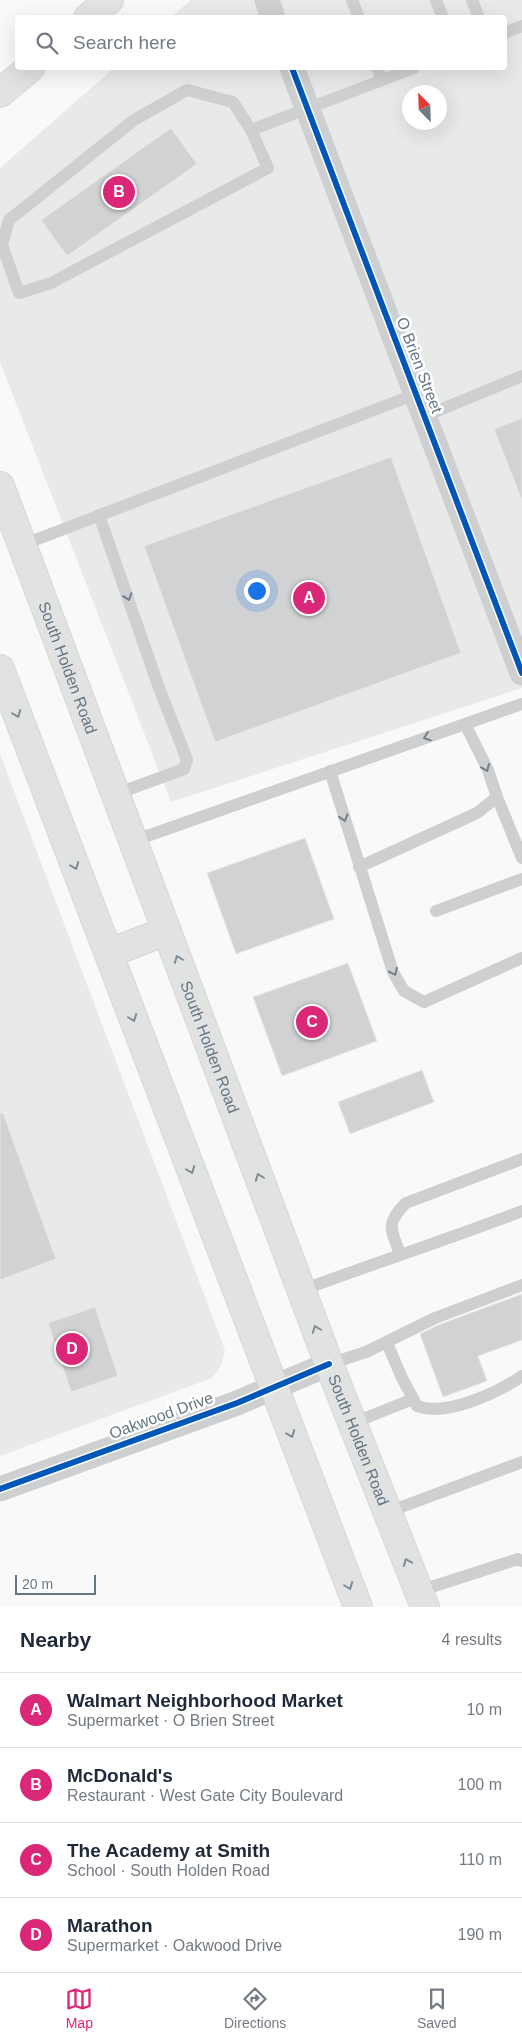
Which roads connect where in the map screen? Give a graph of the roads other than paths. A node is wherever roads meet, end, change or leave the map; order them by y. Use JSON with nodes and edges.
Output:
{"nodes":[{"id":1,"x":109,"y":0,"type":"edge"},
{"id":2,"x":266,"y":0,"type":"edge"},
{"id":3,"x":352,"y":0,"type":"edge"},
{"id":4,"x":436,"y":0,"type":"edge"},
{"id":5,"x":472,"y":0,"type":"edge"},
{"id":6,"x":92,"y":15,"type":"edge"},
{"id":7,"x":272,"y":15,"type":"edge"},
{"id":8,"x":358,"y":15,"type":"edge"},
{"id":9,"x":441,"y":15,"type":"edge"},
{"id":10,"x":478,"y":15,"type":"edge"},
{"id":11,"x":522,"y":26,"type":"edge"},
{"id":12,"x":507,"y":32,"type":"edge"},
{"id":13,"x":28,"y":70,"type":"edge"},
{"id":14,"x":293,"y":70,"type":"edge"},
{"id":15,"x":402,"y":70,"type":"edge"},
{"id":16,"x":379,"y":74,"type":"edge"},
{"id":17,"x":0,"y":93,"type":"edge"},
{"id":18,"x":307,"y":108,"type":"junction"},
{"id":19,"x":251,"y":130,"type":"junction"},
{"id":20,"x":522,"y":376,"type":"edge"},
{"id":21,"x":420,"y":405,"type":"junction"},
{"id":22,"x":0,"y":486,"type":"edge"},
{"id":23,"x":99,"y":515,"type":"junction"},
{"id":24,"x":22,"y":544,"type":"junction"},
{"id":25,"x":0,"y":668,"type":"edge"},
{"id":26,"x":522,"y":673,"type":"edge"},
{"id":27,"x":522,"y":704,"type":"edge"},
{"id":28,"x":466,"y":724,"type":"junction"},
{"id":29,"x":330,"y":771,"type":"junction"},
{"id":30,"x":116,"y":794,"type":"junction"},
{"id":31,"x":497,"y":797,"type":"junction"},
{"id":32,"x":133,"y":841,"type":"junction"},
{"id":33,"x":522,"y":858,"type":"edge"},
{"id":34,"x":359,"y":867,"type":"junction"},
{"id":35,"x":522,"y":879,"type":"edge"},
{"id":36,"x":436,"y":911,"type":"dead end"},
{"id":37,"x":167,"y":931,"type":"junction"},
{"id":38,"x":109,"y":953,"type":"junction"},
{"id":39,"x":522,"y":958,"type":"edge"},
{"id":40,"x":522,"y":1159,"type":"edge"},
{"id":41,"x":522,"y":1211,"type":"edge"},
{"id":42,"x":400,"y":1254,"type":"junction"},
{"id":43,"x":522,"y":1284,"type":"edge"},
{"id":44,"x":302,"y":1290,"type":"junction"},
{"id":45,"x":387,"y":1343,"type":"junction"},
{"id":46,"x":330,"y":1364,"type":"junction"},
{"id":47,"x":522,"y":1376,"type":"edge"},
{"id":48,"x":273,"y":1388,"type":"junction"},
{"id":49,"x":413,"y":1399,"type":"junction"},
{"id":50,"x":353,"y":1423,"type":"junction"},
{"id":51,"x":522,"y":1462,"type":"edge"},
{"id":52,"x":0,"y":1489,"type":"edge"},
{"id":53,"x":388,"y":1512,"type":"junction"},
{"id":54,"x":522,"y":1561,"type":"edge"},
{"id":55,"x":422,"y":1599,"type":"edge"},
{"id":56,"x":358,"y":1607,"type":"edge"}],
"edges":[{"from":1,"to":6,"type":"main road"},
{"from":2,"to":7,"type":"street"},
{"from":3,"to":8,"type":"lane"},
{"from":4,"to":9,"type":"lane"},
{"from":5,"to":10,"type":"lane"},
{"from":11,"to":12,"type":"lane"},
{"from":13,"to":17,"type":"main road"},
{"from":14,"to":18,"type":"street","name":"O Brien Street"},
{"from":15,"to":16,"type":"lane"},
{"from":16,"to":18,"type":"lane"},
{"from":18,"to":19,"type":"lane"},
{"from":18,"to":21,"type":"street","name":"O Brien Street"},
{"from":19,"to":19,"type":"lane"},
{"from":20,"to":21,"type":"lane"},
{"from":21,"to":23,"type":"lane"},
{"from":21,"to":26,"type":"street","name":"O Brien Street"},
{"from":22,"to":24,"type":"main road","name":"South Holden Road"},
{"from":23,"to":24,"type":"lane"},
{"from":23,"to":30,"type":"lane","one_way":true},
{"from":24,"to":30,"type":"main road","name":"South Holden Road"},
{"from":25,"to":38,"type":"main road","one_way":true},
{"from":27,"to":28,"type":"lane"},
{"from":28,"to":29,"type":"lane","one_way":true},
{"from":28,"to":31,"type":"lane","one_way":true},
{"from":29,"to":32,"type":"lane"},
{"from":29,"to":34,"type":"lane","one_way":true},
{"from":30,"to":32,"type":"main road","name":"South Holden Road"},
{"from":31,"to":33,"type":"lane"},
{"from":31,"to":34,"type":"lane"},
{"from":32,"to":37,"type":"main road","name":"South Holden Road"},
{"from":34,"to":39,"type":"lane","one_way":true},
{"from":35,"to":36,"type":"lane"},
{"from":37,"to":38,"type":"main road"},
{"from":44,"to":37,"type":"main road","name":"South Holden Road","one_way":true},
{"from":38,"to":48,"type":"main road","one_way":true},
{"from":40,"to":42,"type":"lane"},
{"from":41,"to":42,"type":"lane"},
{"from":42,"to":44,"type":"lane"},
{"from":43,"to":45,"type":"lane"},
{"from":46,"to":44,"type":"main road","name":"South Holden Road","one_way":true},
{"from":45,"to":46,"type":"lane"},
{"from":45,"to":49,"type":"lane"},
{"from":46,"to":48,"type":"street","name":"Oakwood Drive"},
{"from":46,"to":50,"type":"main road","name":"South Holden Road"},
{"from":47,"to":49,"type":"lane"},
{"from":48,"to":52,"type":"street","name":"Oakwood Drive"},
{"from":48,"to":56,"type":"main road","one_way":true},
{"from":49,"to":50,"type":"lane"},
{"from":50,"to":53,"type":"main road","name":"South Holden Road"},
{"from":51,"to":53,"type":"lane"},
{"from":55,"to":53,"type":"main road","name":"South Holden Road","one_way":true},
{"from":54,"to":55,"type":"lane"}]}
